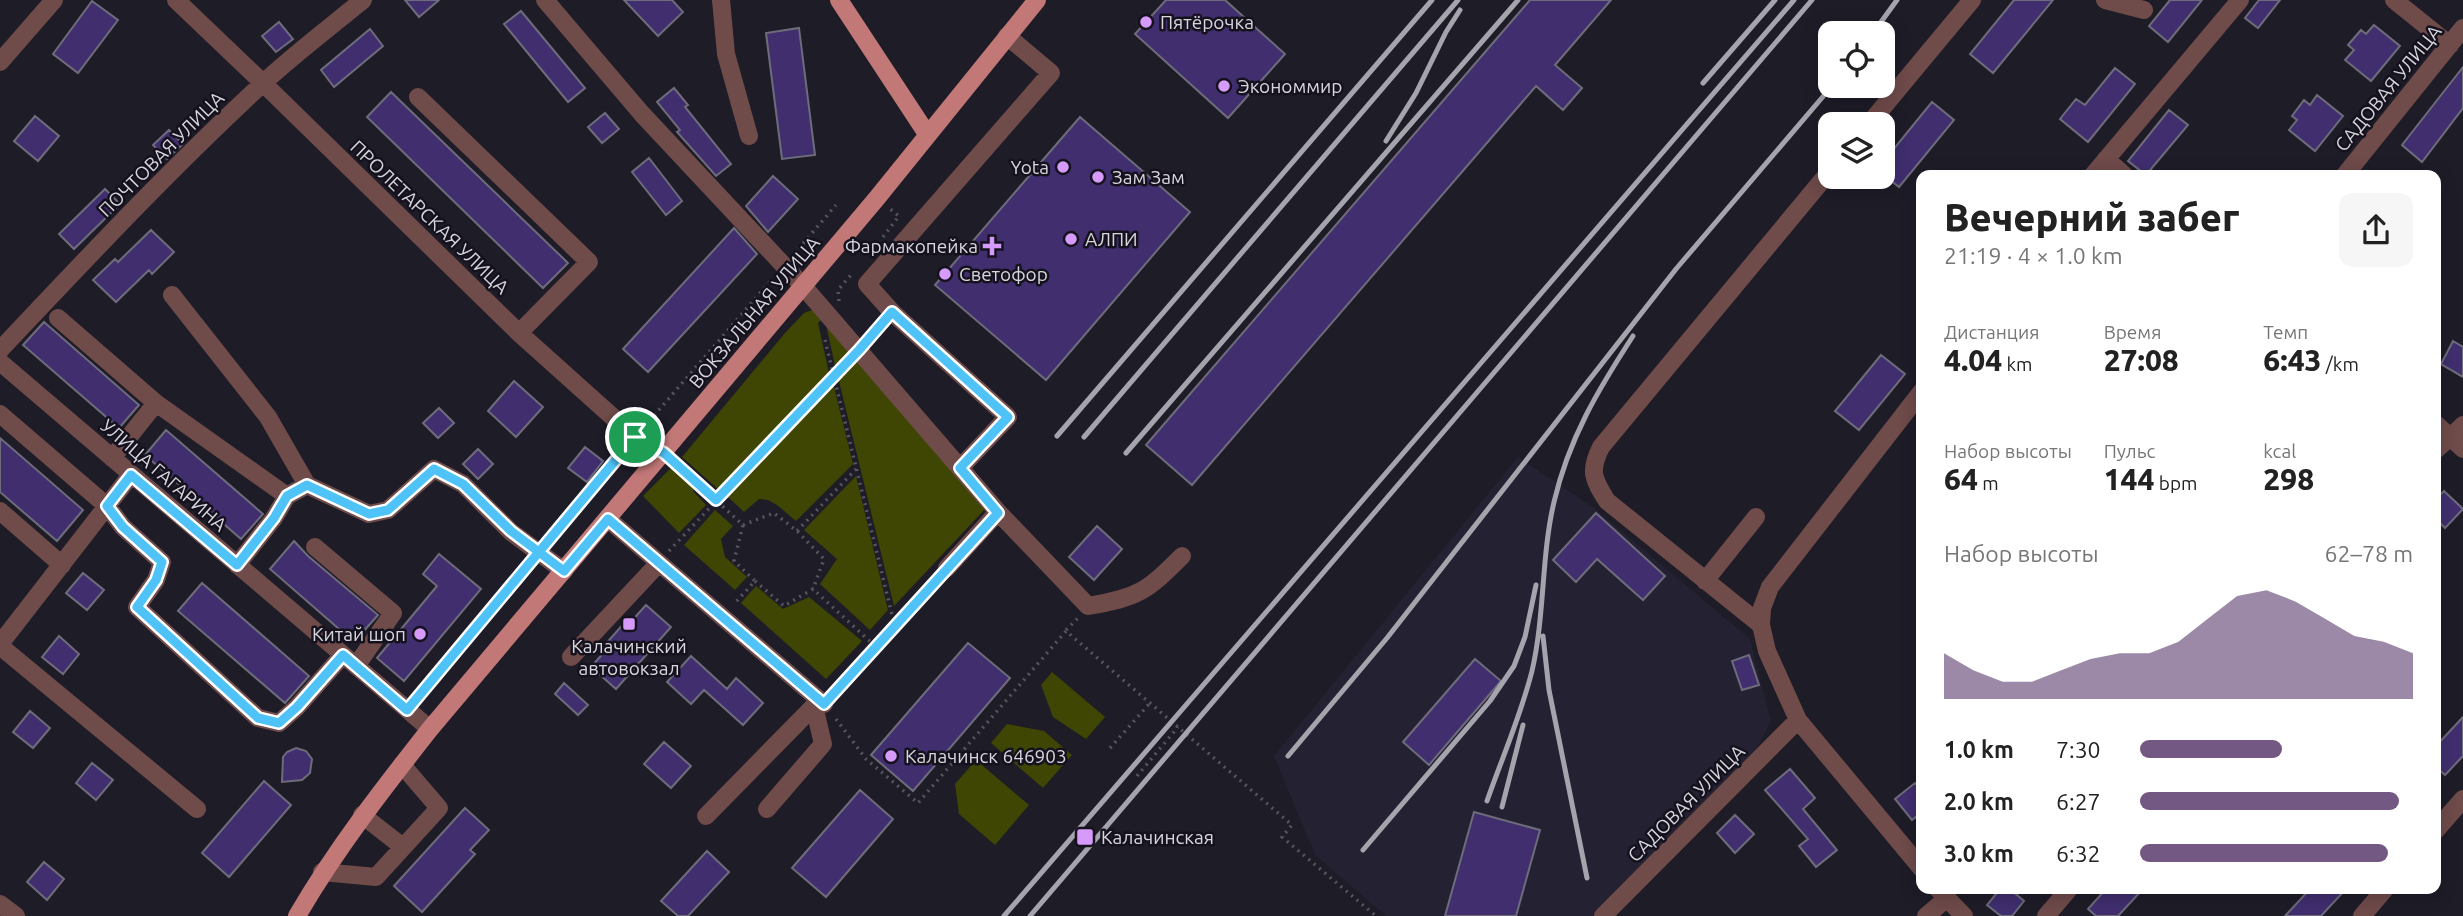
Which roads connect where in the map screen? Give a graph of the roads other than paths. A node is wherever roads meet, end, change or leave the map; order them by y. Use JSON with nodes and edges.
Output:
{"nodes":[{"id":1,"x":54,"y":0,"type":"edge"},
{"id":2,"x":176,"y":0,"type":"edge"},
{"id":3,"x":363,"y":0,"type":"edge"},
{"id":4,"x":545,"y":0,"type":"edge"},
{"id":5,"x":721,"y":0,"type":"edge"},
{"id":6,"x":839,"y":0,"type":"edge"},
{"id":7,"x":1037,"y":0,"type":"edge"},
{"id":8,"x":1972,"y":0,"type":"edge"},
{"id":9,"x":2105,"y":0,"type":"edge"},
{"id":10,"x":2240,"y":0,"type":"edge"},
{"id":11,"x":2394,"y":0,"type":"edge"},
{"id":12,"x":2144,"y":10,"type":"dead end"},
{"id":13,"x":2463,"y":28,"type":"edge"},
{"id":14,"x":1007,"y":36,"type":"junction"},
{"id":15,"x":2450,"y":45,"type":"junction"},
{"id":16,"x":0,"y":62,"type":"edge"},
{"id":17,"x":263,"y":82,"type":"junction"},
{"id":18,"x":418,"y":97,"type":"dead end"},
{"id":19,"x":1879,"y":112,"type":"edge"},
{"id":20,"x":928,"y":134,"type":"junction"},
{"id":21,"x":749,"y":136,"type":"dead end"},
{"id":22,"x":2106,"y":159,"type":"junction"},
{"id":23,"x":2097,"y":170,"type":"edge"},
{"id":24,"x":2118,"y":170,"type":"edge"},
{"id":25,"x":2349,"y":170,"type":"edge"},
{"id":26,"x":1818,"y":185,"type":"edge"},
{"id":27,"x":803,"y":286,"type":"junction"},
{"id":28,"x":172,"y":295,"type":"dead end"},
{"id":29,"x":58,"y":318,"type":"dead end"},
{"id":30,"x":519,"y":333,"type":"junction"},
{"id":31,"x":0,"y":350,"type":"edge"},
{"id":32,"x":0,"y":362,"type":"edge"},
{"id":33,"x":1916,"y":399,"type":"edge"},
{"id":34,"x":156,"y":403,"type":"junction"},
{"id":35,"x":0,"y":414,"type":"edge"},
{"id":36,"x":2441,"y":427,"type":"edge"},
{"id":37,"x":2459,"y":437,"type":"edge"},
{"id":38,"x":2441,"y":447,"type":"edge"},
{"id":39,"x":664,"y":453,"type":"junction"},
{"id":40,"x":112,"y":458,"type":"junction"},
{"id":41,"x":960,"y":468,"type":"junction"},
{"id":42,"x":131,"y":475,"type":"junction"},
{"id":43,"x":307,"y":485,"type":"junction"},
{"id":44,"x":287,"y":496,"type":"junction"},
{"id":45,"x":107,"y":506,"type":"junction"},
{"id":46,"x":0,"y":511,"type":"edge"},
{"id":47,"x":998,"y":513,"type":"junction"},
{"id":48,"x":1756,"y":517,"type":"dead end"},
{"id":49,"x":608,"y":519,"type":"junction"},
{"id":50,"x":315,"y":547,"type":"dead end"},
{"id":51,"x":1182,"y":556,"type":"dead end"},
{"id":52,"x":659,"y":563,"type":"junction"},
{"id":53,"x":62,"y":565,"type":"junction"},
{"id":54,"x":237,"y":565,"type":"junction"},
{"id":55,"x":947,"y":568,"type":"road end"},
{"id":56,"x":564,"y":571,"type":"junction"},
{"id":57,"x":1704,"y":581,"type":"junction"},
{"id":58,"x":1761,"y":625,"type":"junction"},
{"id":59,"x":0,"y":645,"type":"edge"},
{"id":60,"x":571,"y":657,"type":"dead end"},
{"id":61,"x":349,"y":661,"type":"junction"},
{"id":62,"x":819,"y":705,"type":"junction"},
{"id":63,"x":1798,"y":720,"type":"junction"},
{"id":64,"x":430,"y":729,"type":"junction"},
{"id":65,"x":402,"y":765,"type":"junction"},
{"id":66,"x":2463,"y":799,"type":"edge"},
{"id":67,"x":197,"y":809,"type":"dead end"},
{"id":68,"x":767,"y":810,"type":"dead end"},
{"id":69,"x":362,"y":815,"type":"junction"},
{"id":70,"x":706,"y":816,"type":"dead end"},
{"id":71,"x":2441,"y":824,"type":"edge"},
{"id":72,"x":403,"y":847,"type":"junction"},
{"id":73,"x":1916,"y":862,"type":"edge"},
{"id":74,"x":322,"y":872,"type":"junction"},
{"id":75,"x":1942,"y":894,"type":"edge"},
{"id":76,"x":2065,"y":894,"type":"edge"},
{"id":77,"x":2381,"y":894,"type":"edge"},
{"id":78,"x":0,"y":904,"type":"edge"},
{"id":79,"x":16,"y":916,"type":"edge"},
{"id":80,"x":298,"y":916,"type":"edge"},
{"id":81,"x":1603,"y":916,"type":"edge"},
{"id":82,"x":1926,"y":916,"type":"edge"},
{"id":83,"x":1964,"y":916,"type":"edge"},
{"id":84,"x":2046,"y":916,"type":"edge"},
{"id":85,"x":2362,"y":916,"type":"edge"}],
"edges":[{"from":1,"to":16,"type":"street"},
{"from":2,"to":17,"type":"street","name":"ПРОЛЕТАРСКАЯ УЛИЦА"},
{"from":3,"to":17,"type":"street","name":"ПОЧТОВАЯ УЛИЦА"},
{"from":4,"to":27,"type":"street"},
{"from":5,"to":21,"type":"street"},
{"from":6,"to":20,"type":"main road"},
{"from":7,"to":14,"type":"main road","name":"ВОКЗАЛЬНАЯ УЛИЦА"},
{"from":8,"to":19,"type":"street"},
{"from":9,"to":12,"type":"street"},
{"from":10,"to":22,"type":"street"},
{"from":11,"to":15,"type":"street"},
{"from":13,"to":15,"type":"street","name":"САДОВАЯ УЛИЦА"},
{"from":14,"to":20,"type":"main road","name":"ВОКЗАЛЬНАЯ УЛИЦА"},
{"from":14,"to":41,"type":"street"},
{"from":15,"to":25,"type":"street","name":"САДОВАЯ УЛИЦА"},
{"from":17,"to":30,"type":"street","name":"ПРОЛЕТАРСКАЯ УЛИЦА"},
{"from":17,"to":31,"type":"street","name":"ПОЧТОВАЯ УЛИЦА"},
{"from":18,"to":30,"type":"street"},
{"from":20,"to":27,"type":"main road","name":"ВОКЗАЛЬНАЯ УЛИЦА"},
{"from":22,"to":23,"type":"street"},
{"from":22,"to":24,"type":"street"},
{"from":26,"to":57,"type":"street"},
{"from":27,"to":39,"type":"main road","name":"ВОКЗАЛЬНАЯ УЛИЦА"},
{"from":27,"to":41,"type":"street"},
{"from":28,"to":43,"type":"street"},
{"from":29,"to":34,"type":"street"},
{"from":30,"to":39,"type":"street","name":"ПРОЛЕТАРСКАЯ УЛИЦА"},
{"from":32,"to":40,"type":"street","name":"УЛИЦА ГАГАРИНА"},
{"from":33,"to":58,"type":"street"},
{"from":34,"to":40,"type":"street"},
{"from":34,"to":44,"type":"street"},
{"from":35,"to":45,"type":"street"},
{"from":36,"to":37,"type":"street"},
{"from":37,"to":38,"type":"street"},
{"from":39,"to":49,"type":"main road","name":"ВОКЗАЛЬНАЯ УЛИЦА"},
{"from":40,"to":42,"type":"street","name":"УЛИЦА ГАГАРИНА"},
{"from":41,"to":47,"type":"street"},
{"from":42,"to":45,"type":"street"},
{"from":42,"to":54,"type":"street","name":"УЛИЦА ГАГАРИНА"},
{"from":43,"to":44,"type":"street"},
{"from":43,"to":56,"type":"street"},
{"from":44,"to":54,"type":"street"},
{"from":45,"to":53,"type":"street"},
{"from":45,"to":61,"type":"street"},
{"from":46,"to":53,"type":"street"},
{"from":47,"to":51,"type":"street"},
{"from":47,"to":55,"type":"street"},
{"from":48,"to":57,"type":"street"},
{"from":49,"to":52,"type":"street"},
{"from":49,"to":56,"type":"main road","name":"ВОКЗАЛЬНАЯ УЛИЦА"},
{"from":50,"to":61,"type":"street"},
{"from":52,"to":60,"type":"street"},
{"from":52,"to":62,"type":"street"},
{"from":53,"to":59,"type":"street"},
{"from":54,"to":61,"type":"street","name":"УЛИЦА ГАГАРИНА"},
{"from":56,"to":64,"type":"main road","name":"ВОКЗАЛЬНАЯ УЛИЦА"},
{"from":57,"to":58,"type":"street"},
{"from":58,"to":63,"type":"street"},
{"from":59,"to":67,"type":"street"},
{"from":61,"to":64,"type":"street","name":"УЛИЦА ГАГАРИНА"},
{"from":62,"to":68,"type":"street"},
{"from":62,"to":70,"type":"street"},
{"from":63,"to":73,"type":"street"},
{"from":63,"to":81,"type":"street","name":"САДОВАЯ УЛИЦА"},
{"from":64,"to":65,"type":"main road","name":"ВОКЗАЛЬНАЯ УЛИЦА"},
{"from":65,"to":69,"type":"main road","name":"ВОКЗАЛЬНАЯ УЛИЦА"},
{"from":65,"to":72,"type":"street"},
{"from":66,"to":71,"type":"street"},
{"from":69,"to":72,"type":"street"},
{"from":69,"to":74,"type":"main road","name":"ВОКЗАЛЬНАЯ УЛИЦА"},
{"from":72,"to":74,"type":"street"},
{"from":74,"to":80,"type":"main road","name":"ВОКЗАЛЬНАЯ УЛИЦА"},
{"from":75,"to":82,"type":"street"},
{"from":75,"to":83,"type":"street"},
{"from":76,"to":84,"type":"street"},
{"from":77,"to":85,"type":"street"},
{"from":78,"to":79,"type":"street"}]}
